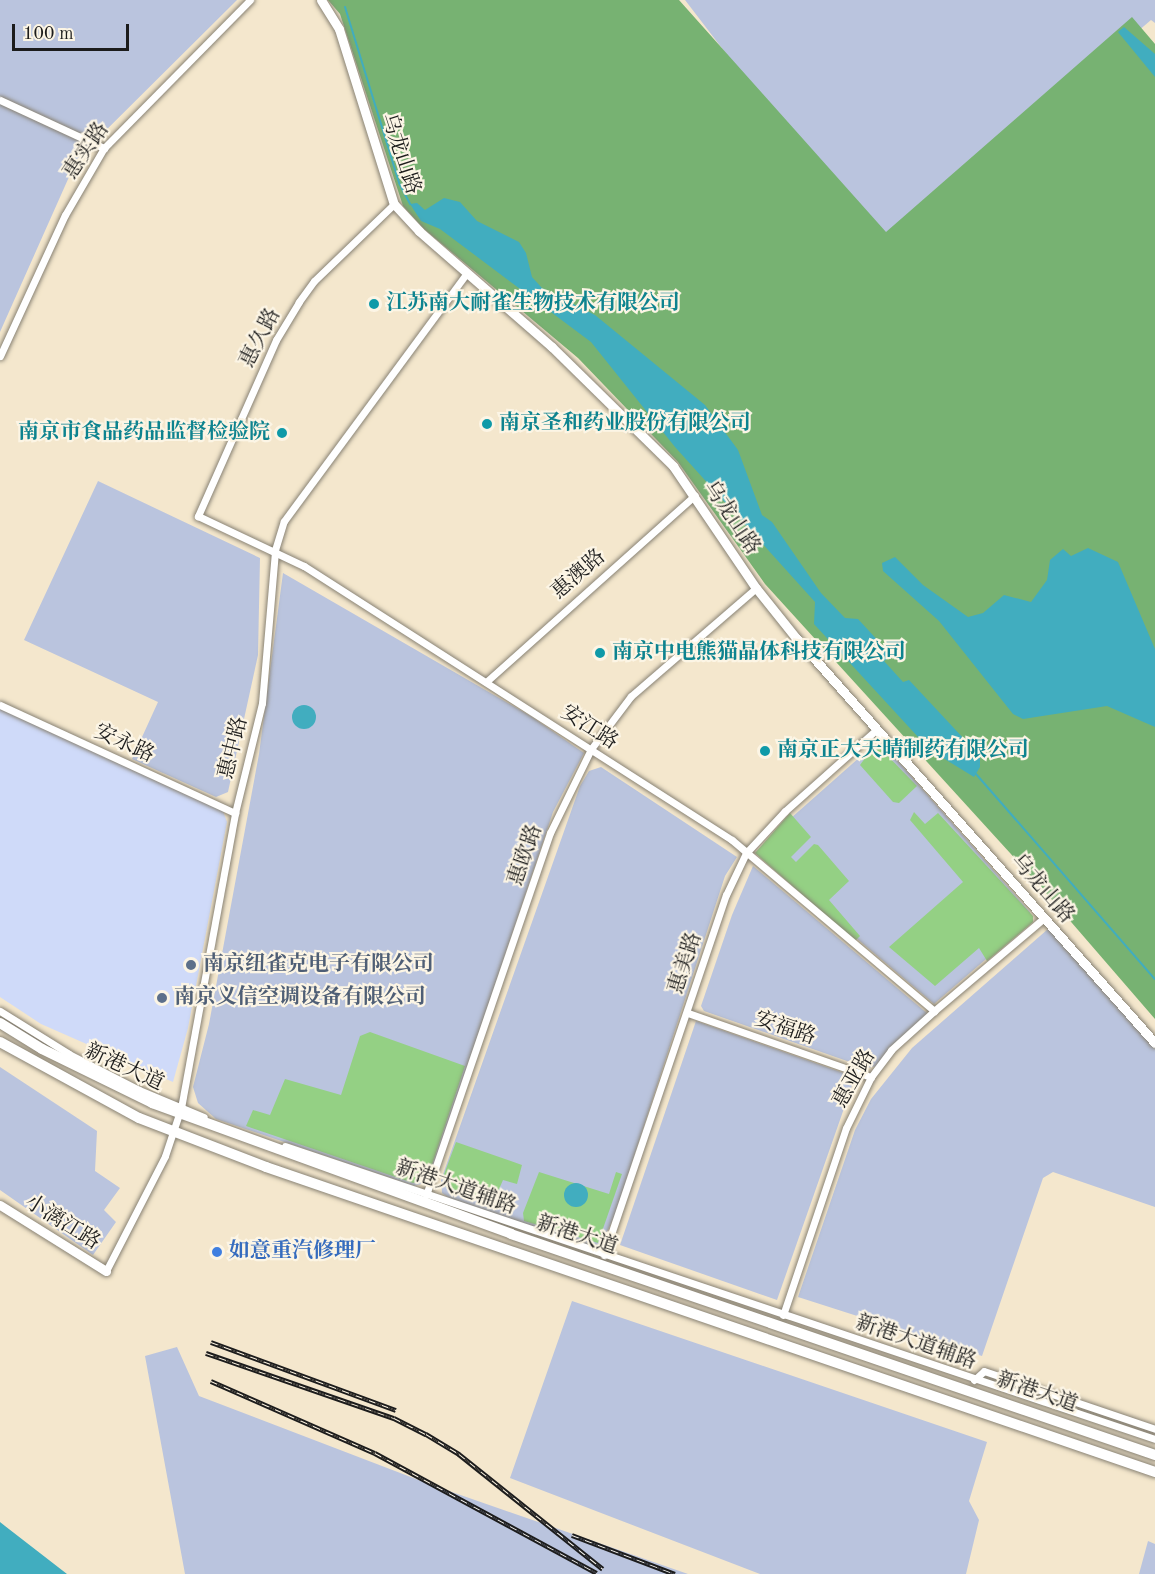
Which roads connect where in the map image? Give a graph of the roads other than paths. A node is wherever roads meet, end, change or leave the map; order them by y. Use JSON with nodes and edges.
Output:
{"nodes":[{"id":1,"x":250,"y":0,"type":"edge"},
{"id":2,"x":321,"y":0,"type":"edge"},
{"id":3,"x":0,"y":100,"type":"edge"},
{"id":4,"x":104,"y":148,"type":"junction"},
{"id":5,"x":394,"y":204,"type":"junction"},
{"id":6,"x":467,"y":273,"type":"junction"},
{"id":7,"x":0,"y":356,"type":"edge"},
{"id":8,"x":695,"y":495,"type":"junction"},
{"id":9,"x":198,"y":516,"type":"joint"},
{"id":10,"x":275,"y":550,"type":"junction"},
{"id":11,"x":756,"y":588,"type":"junction"},
{"id":12,"x":486,"y":682,"type":"junction"},
{"id":13,"x":0,"y":705,"type":"edge"},
{"id":14,"x":877,"y":729,"type":"junction"},
{"id":15,"x":591,"y":749,"type":"junction"},
{"id":16,"x":235,"y":813,"type":"junction"},
{"id":17,"x":747,"y":853,"type":"junction"},
{"id":18,"x":1044,"y":918,"type":"junction"},
{"id":19,"x":0,"y":1011,"type":"edge"},
{"id":20,"x":934,"y":1011,"type":"junction"},
{"id":21,"x":688,"y":1013,"type":"junction"},
{"id":22,"x":0,"y":1023,"type":"edge"},
{"id":23,"x":0,"y":1042,"type":"edge"},
{"id":24,"x":1155,"y":1043,"type":"edge"},
{"id":25,"x":871,"y":1077,"type":"junction"},
{"id":26,"x":180,"y":1111,"type":"junction"},
{"id":27,"x":173,"y":1131,"type":"junction"},
{"id":28,"x":426,"y":1195,"type":"junction"},
{"id":29,"x":0,"y":1205,"type":"edge"},
{"id":30,"x":604,"y":1255,"type":"junction"},
{"id":31,"x":106,"y":1271,"type":"joint"},
{"id":32,"x":783,"y":1315,"type":"junction"},
{"id":33,"x":974,"y":1380,"type":"junction"},
{"id":34,"x":1155,"y":1430,"type":"edge"},
{"id":35,"x":1155,"y":1439,"type":"edge"},
{"id":36,"x":1155,"y":1455,"type":"edge"},
{"id":37,"x":1155,"y":1472,"type":"edge"}],
"edges":[{"from":1,"to":4,"type":"street","name":"惠实路"},
{"from":2,"to":5,"type":"street","name":"乌龙山路"},
{"from":3,"to":4,"type":"street"},
{"from":4,"to":7,"type":"street","name":"惠实路"},
{"from":5,"to":6,"type":"street","name":"乌龙山路"},
{"from":5,"to":9,"type":"street","name":"惠久路"},
{"from":6,"to":8,"type":"street","name":"乌龙山路"},
{"from":6,"to":10,"type":"street","name":"惠中路"},
{"from":8,"to":11,"type":"street","name":"乌龙山路"},
{"from":8,"to":12,"type":"street","name":"惠澳路"},
{"from":9,"to":10,"type":"street","name":"安江路"},
{"from":10,"to":12,"type":"street","name":"安江路"},
{"from":10,"to":16,"type":"street","name":"惠中路"},
{"from":11,"to":14,"type":"street","name":"乌龙山路"},
{"from":11,"to":15,"type":"street","name":"惠欧路"},
{"from":12,"to":15,"type":"street","name":"安江路"},
{"from":13,"to":16,"type":"street","name":"安永路"},
{"from":14,"to":17,"type":"street","name":"惠美路"},
{"from":14,"to":18,"type":"street","name":"乌龙山路"},
{"from":15,"to":17,"type":"street","name":"安江路"},
{"from":15,"to":28,"type":"street","name":"惠欧路"},
{"from":16,"to":26,"type":"street","name":"惠中路"},
{"from":17,"to":20,"type":"street","name":"安江路"},
{"from":17,"to":21,"type":"street","name":"惠美路"},
{"from":18,"to":20,"type":"street","name":"惠亚路"},
{"from":18,"to":24,"type":"street","name":"乌龙山路"},
{"from":19,"to":26,"type":"street","name":"新港大道辅路"},
{"from":20,"to":25,"type":"street","name":"惠亚路"},
{"from":21,"to":25,"type":"street","name":"安福路"},
{"from":21,"to":30,"type":"street","name":"惠美路"},
{"from":22,"to":26,"type":"main road","name":"新港大道"},
{"from":23,"to":27,"type":"main road","name":"新港大道"},
{"from":25,"to":32,"type":"street","name":"惠亚路"},
{"from":26,"to":27,"type":"street","name":"惠中路"},
{"from":26,"to":28,"type":"street","name":"新港大道辅路"},
{"from":26,"to":36,"type":"main road","name":"新港大道"},
{"from":27,"to":31,"type":"street","name":"惠中路"},
{"from":27,"to":37,"type":"main road","name":"新港大道"},
{"from":28,"to":30,"type":"street","name":"新港大道辅路"},
{"from":29,"to":31,"type":"street","name":"小漓江路"},
{"from":30,"to":32,"type":"street","name":"新港大道辅路"},
{"from":32,"to":33,"type":"street","name":"新港大道辅路"},
{"from":33,"to":34,"type":"street"},
{"from":33,"to":35,"type":"street","name":"新港大道辅路"}]}
